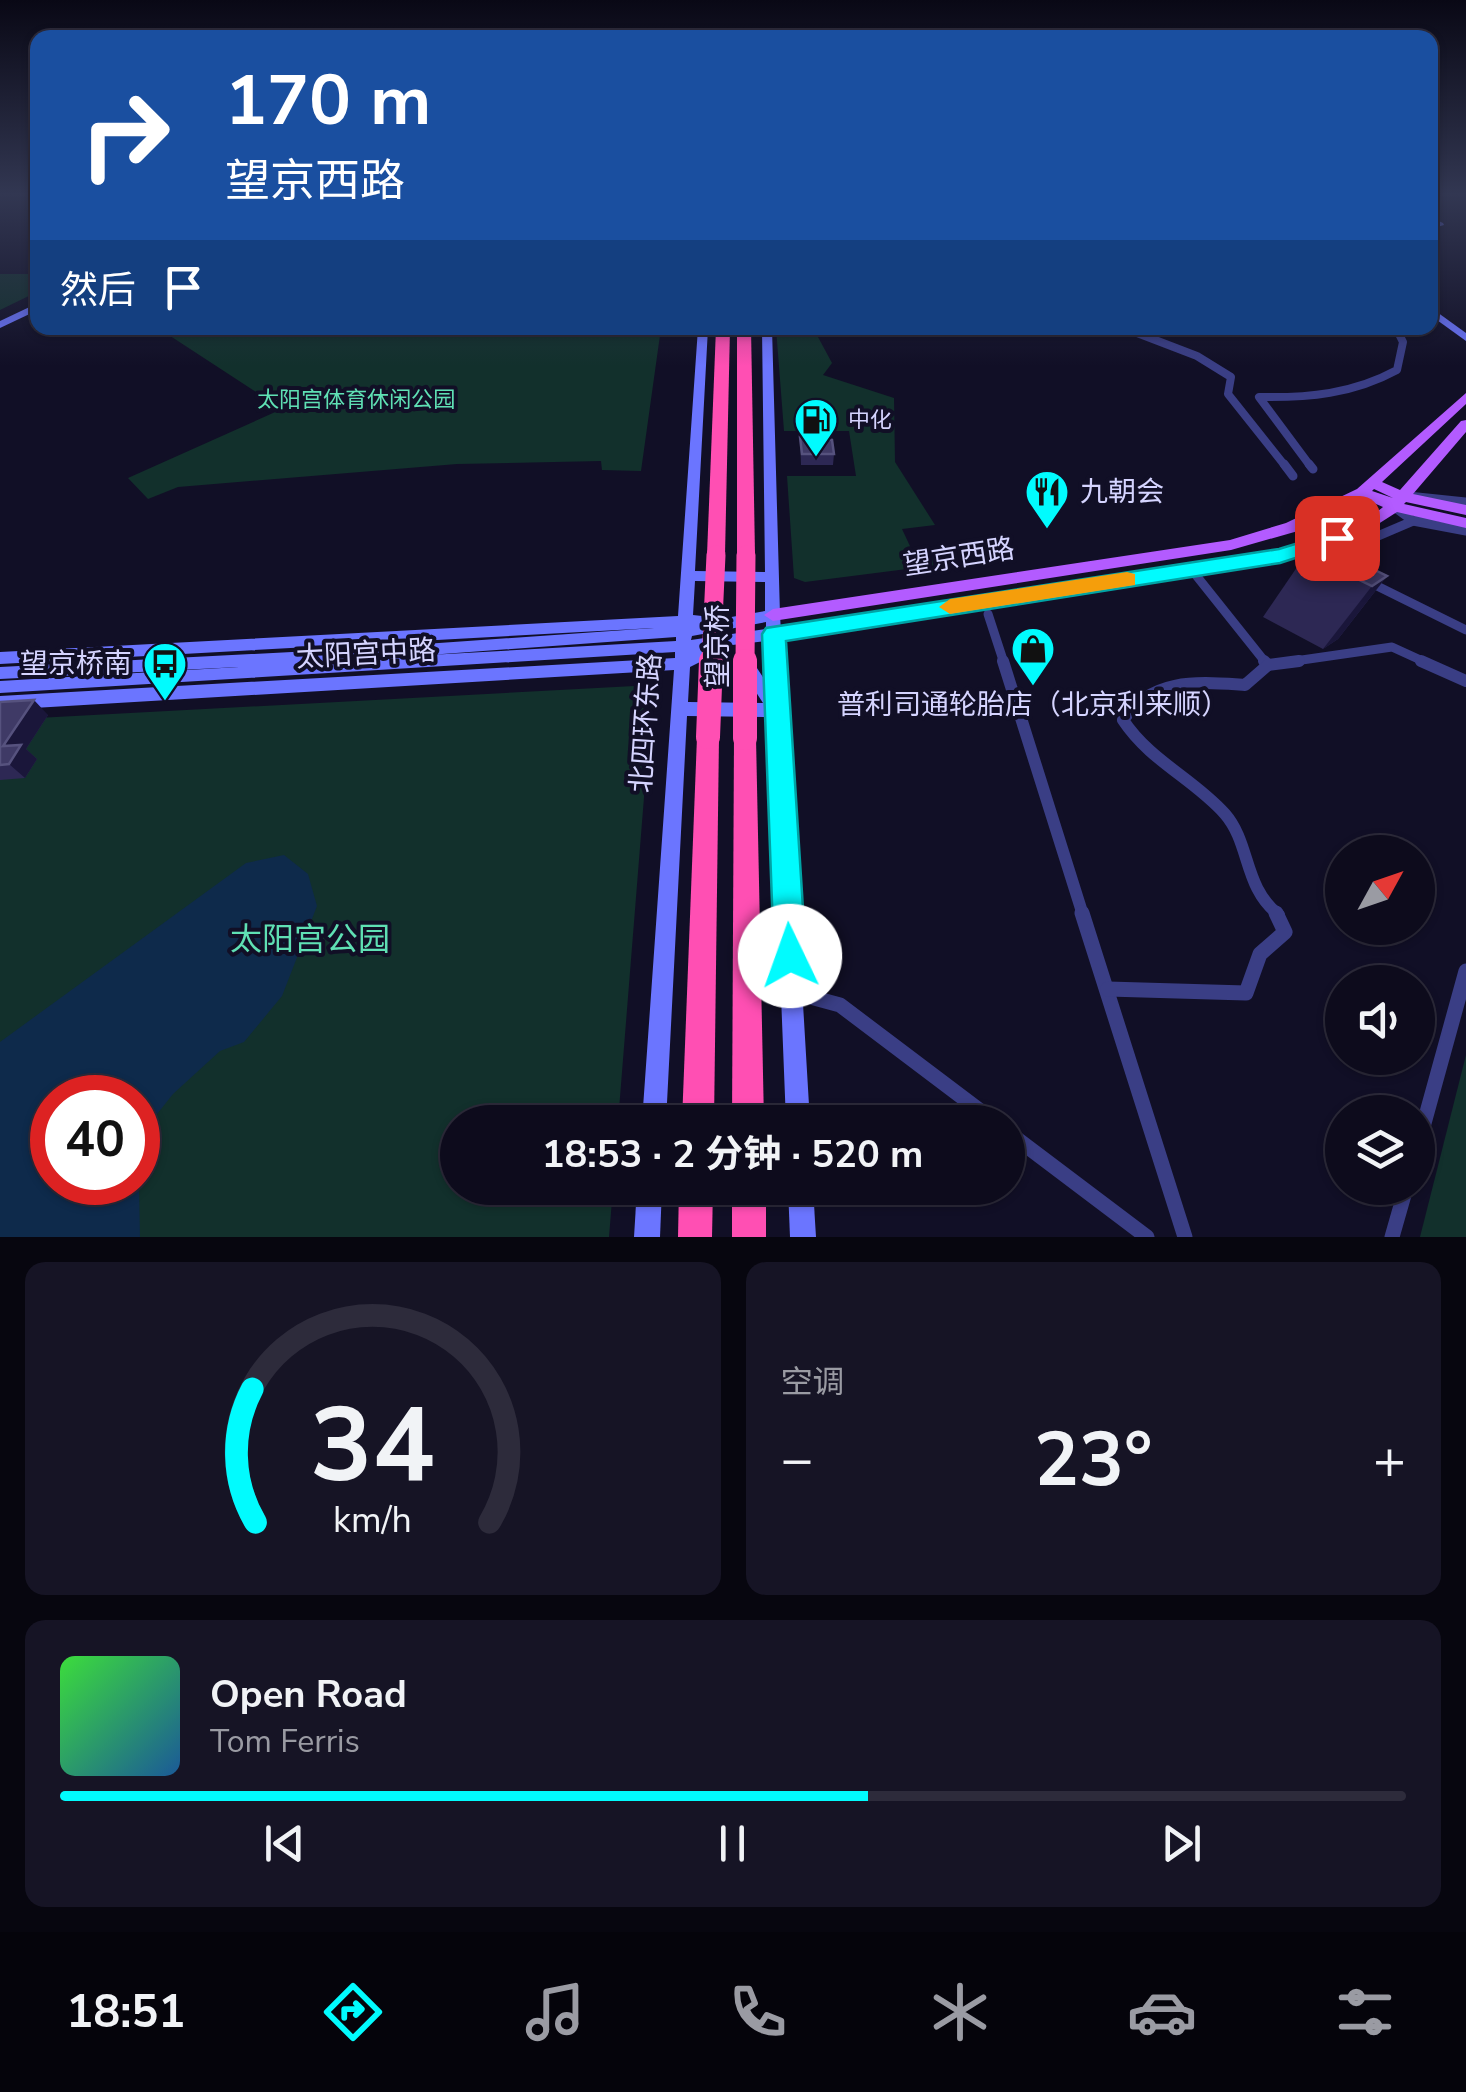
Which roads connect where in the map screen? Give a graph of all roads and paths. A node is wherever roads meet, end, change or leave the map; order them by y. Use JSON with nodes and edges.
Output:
{"nodes":[{"id":1,"x":30,"y":310,"type":"edge"},
{"id":2,"x":1438,"y":316,"type":"edge"},
{"id":3,"x":0,"y":325,"type":"edge"},
{"id":4,"x":703,"y":335,"type":"edge"},
{"id":5,"x":723,"y":335,"type":"edge"},
{"id":6,"x":744,"y":335,"type":"edge"},
{"id":7,"x":767,"y":335,"type":"edge"},
{"id":8,"x":1142,"y":335,"type":"edge"},
{"id":9,"x":1400,"y":335,"type":"edge"},
{"id":10,"x":1466,"y":338,"type":"edge"},
{"id":11,"x":1466,"y":398,"type":"edge"},
{"id":12,"x":1466,"y":424,"type":"edge"},
{"id":13,"x":1313,"y":469,"type":"dead end"},
{"id":14,"x":1292,"y":476,"type":"dead end"},
{"id":15,"x":1368,"y":488,"type":"junction"},
{"id":16,"x":1397,"y":501,"type":"junction"},
{"id":17,"x":1466,"y":502,"type":"edge"},
{"id":18,"x":1466,"y":510,"type":"edge"},
{"id":19,"x":1434,"y":517,"type":"junction"},
{"id":20,"x":1413,"y":520,"type":"junction"},
{"id":21,"x":1466,"y":523,"type":"edge"},
{"id":22,"x":1466,"y":531,"type":"edge"},
{"id":23,"x":1325,"y":551,"type":"junction"},
{"id":24,"x":1345,"y":565,"type":"edge"},
{"id":25,"x":1191,"y":569,"type":"junction"},
{"id":26,"x":1356,"y":573,"type":"edge"},
{"id":27,"x":690,"y":576,"type":"junction"},
{"id":28,"x":773,"y":577,"type":"junction"},
{"id":29,"x":988,"y":614,"type":"dead end"},
{"id":30,"x":773,"y":625,"type":"junction"},
{"id":31,"x":1466,"y":630,"type":"edge"},
{"id":32,"x":730,"y":634,"type":"junction"},
{"id":33,"x":686,"y":640,"type":"junction"},
{"id":34,"x":298,"y":641,"type":"junction"},
{"id":35,"x":368,"y":654,"type":"junction"},
{"id":36,"x":0,"y":658,"type":"edge"},
{"id":37,"x":1268,"y":665,"type":"junction"},
{"id":38,"x":337,"y":667,"type":"junction"},
{"id":39,"x":0,"y":673,"type":"edge"},
{"id":40,"x":1466,"y":681,"type":"edge"},
{"id":41,"x":276,"y":687,"type":"junction"},
{"id":42,"x":0,"y":688,"type":"edge"},
{"id":43,"x":0,"y":703,"type":"edge"},
{"id":44,"x":682,"y":709,"type":"junction"},
{"id":45,"x":777,"y":710,"type":"junction"},
{"id":46,"x":1466,"y":972,"type":"edge"},
{"id":47,"x":1108,"y":989,"type":"junction"},
{"id":48,"x":792,"y":992,"type":"junction"},
{"id":49,"x":1432,"y":1095,"type":"edge"},
{"id":50,"x":655,"y":1105,"type":"edge"},
{"id":51,"x":698,"y":1105,"type":"edge"},
{"id":52,"x":748,"y":1105,"type":"edge"},
{"id":53,"x":797,"y":1105,"type":"edge"},
{"id":54,"x":972,"y":1105,"type":"edge"},
{"id":55,"x":1025,"y":1145,"type":"edge"},
{"id":56,"x":649,"y":1205,"type":"edge"},
{"id":57,"x":696,"y":1205,"type":"edge"},
{"id":58,"x":749,"y":1205,"type":"edge"},
{"id":59,"x":801,"y":1205,"type":"edge"},
{"id":60,"x":1401,"y":1205,"type":"edge"},
{"id":61,"x":646,"y":1237,"type":"edge"},
{"id":62,"x":695,"y":1237,"type":"edge"},
{"id":63,"x":750,"y":1237,"type":"edge"},
{"id":64,"x":802,"y":1237,"type":"edge"},
{"id":65,"x":1147,"y":1237,"type":"edge"},
{"id":66,"x":1185,"y":1237,"type":"edge"},
{"id":67,"x":1392,"y":1237,"type":"edge"}],
"edges":[{"from":1,"to":3,"type":"street"},
{"from":2,"to":10,"type":"street"},
{"from":4,"to":27,"type":"street","name":"北四环东路"},
{"from":5,"to":51,"type":"highway","name":"望京桥","bridge":true},
{"from":6,"to":52,"type":"highway","name":"望京桥","bridge":true},
{"from":7,"to":28,"type":"street"},
{"from":8,"to":14,"type":"street"},
{"from":9,"to":13,"type":"street"},
{"from":11,"to":15,"type":"main road","name":"望京西路"},
{"from":12,"to":16,"type":"main road","name":"望京西路"},
{"from":15,"to":16,"type":"main road"},
{"from":15,"to":30,"type":"main road","name":"望京西路"},
{"from":16,"to":17,"type":"street"},
{"from":16,"to":18,"type":"main road"},
{"from":16,"to":19,"type":"main road"},
{"from":16,"to":20,"type":"street"},
{"from":16,"to":23,"type":"main road","name":"望京西路"},
{"from":19,"to":20,"type":"street"},
{"from":19,"to":21,"type":"main road"},
{"from":20,"to":22,"type":"street"},
{"from":20,"to":23,"type":"street"},
{"from":23,"to":24,"type":"street"},
{"from":23,"to":25,"type":"main road","name":"望京西路"},
{"from":25,"to":30,"type":"main road","name":"望京西路"},
{"from":25,"to":37,"type":"street"},
{"from":26,"to":31,"type":"street"},
{"from":27,"to":28,"type":"street"},
{"from":27,"to":32,"type":"street"},
{"from":27,"to":33,"type":"street","name":"北四环东路"},
{"from":28,"to":30,"type":"street"},
{"from":29,"to":47,"type":"street"},
{"from":30,"to":32,"type":"street"},
{"from":30,"to":45,"type":"street"},
{"from":32,"to":33,"type":"street","name":"太阳宫中路"},
{"from":32,"to":33,"type":"street"},
{"from":32,"to":45,"type":"street"},
{"from":33,"to":34,"type":"street","name":"太阳宫中路"},
{"from":33,"to":35,"type":"street","name":"太阳宫中路"},
{"from":33,"to":38,"type":"street","name":"太阳宫中路"},
{"from":33,"to":41,"type":"street","name":"太阳宫中路"},
{"from":33,"to":44,"type":"street","name":"北四环东路"},
{"from":34,"to":35,"type":"street"},
{"from":34,"to":36,"type":"street","name":"太阳宫中路"},
{"from":35,"to":39,"type":"street","name":"太阳宫中路"},
{"from":37,"to":40,"type":"street"},
{"from":37,"to":47,"type":"street"},
{"from":38,"to":41,"type":"street"},
{"from":38,"to":42,"type":"street","name":"太阳宫中路"},
{"from":41,"to":43,"type":"street","name":"太阳宫中路"},
{"from":44,"to":45,"type":"street"},
{"from":44,"to":50,"type":"street","name":"北四环东路"},
{"from":45,"to":48,"type":"street"},
{"from":46,"to":49,"type":"street"},
{"from":47,"to":66,"type":"street"},
{"from":48,"to":53,"type":"street"},
{"from":48,"to":54,"type":"street"},
{"from":55,"to":65,"type":"street"},
{"from":56,"to":61,"type":"street"},
{"from":57,"to":62,"type":"highway"},
{"from":58,"to":63,"type":"highway"},
{"from":59,"to":64,"type":"street"},
{"from":60,"to":67,"type":"street"}]}
